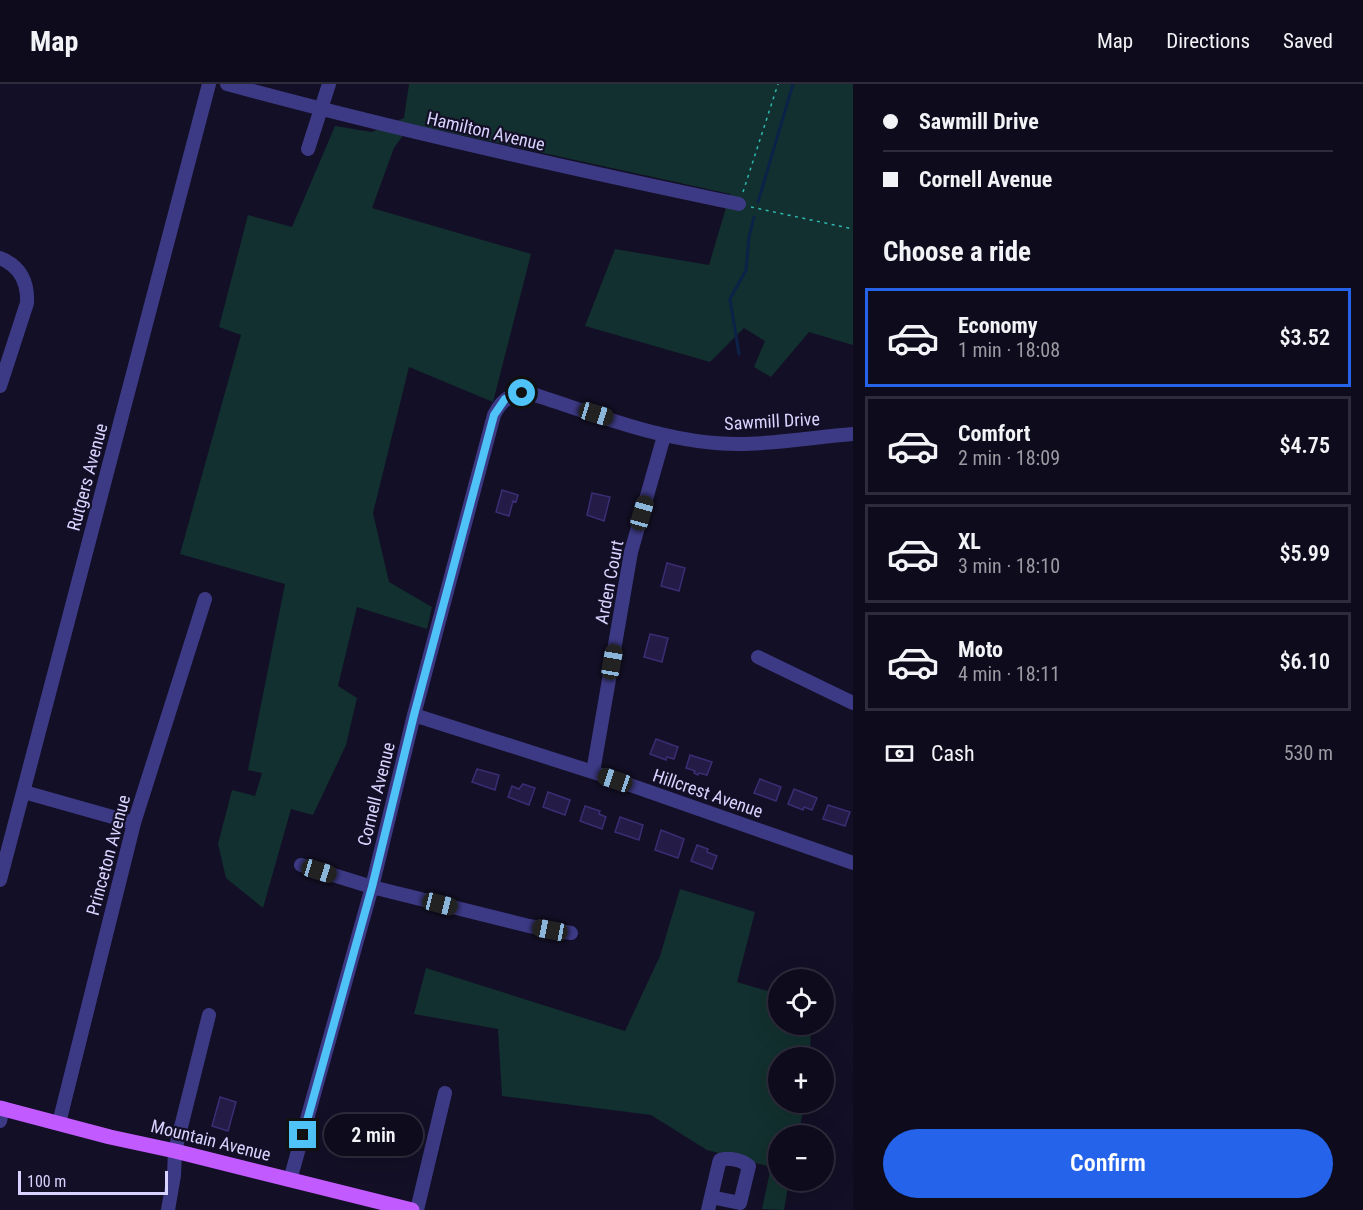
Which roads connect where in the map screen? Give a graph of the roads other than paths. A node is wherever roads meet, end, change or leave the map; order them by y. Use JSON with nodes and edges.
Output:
{"nodes":[{"id":1,"x":209,"y":84,"type":"edge"},
{"id":2,"x":227,"y":84,"type":"edge"},
{"id":3,"x":329,"y":84,"type":"edge"},
{"id":4,"x":321,"y":110,"type":"junction"},
{"id":5,"x":308,"y":149,"type":"dead end"},
{"id":6,"x":739,"y":204,"type":"road end"},
{"id":7,"x":4,"y":260,"type":"edge"},
{"id":8,"x":0,"y":386,"type":"edge"},
{"id":9,"x":494,"y":415,"type":"joint"},
{"id":10,"x":853,"y":434,"type":"edge"},
{"id":11,"x":664,"y":435,"type":"junction"},
{"id":12,"x":205,"y":599,"type":"dead end"},
{"id":13,"x":758,"y":657,"type":"dead end"},
{"id":14,"x":853,"y":703,"type":"edge"},
{"id":15,"x":414,"y":715,"type":"junction"},
{"id":16,"x":593,"y":772,"type":"junction"},
{"id":17,"x":24,"y":792,"type":"junction"},
{"id":18,"x":134,"y":823,"type":"junction"},
{"id":19,"x":853,"y":863,"type":"edge"},
{"id":20,"x":301,"y":865,"type":"dead end"},
{"id":21,"x":0,"y":880,"type":"edge"},
{"id":22,"x":372,"y":887,"type":"junction"},
{"id":23,"x":571,"y":933,"type":"dead end"},
{"id":24,"x":209,"y":1015,"type":"dead end"},
{"id":25,"x":445,"y":1093,"type":"dead end"},
{"id":26,"x":1,"y":1112,"type":"edge"},
{"id":27,"x":59,"y":1123,"type":"junction"},
{"id":28,"x":175,"y":1151,"type":"junction"},
{"id":29,"x":290,"y":1180,"type":"junction"},
{"id":30,"x":407,"y":1209,"type":"edge"},
{"id":31,"x":168,"y":1210,"type":"edge"}],
"edges":[{"from":1,"to":17,"type":"street","name":"Rutgers Avenue"},
{"from":2,"to":4,"type":"street","name":"Hamilton Avenue"},
{"from":3,"to":4,"type":"street"},
{"from":4,"to":5,"type":"street"},
{"from":4,"to":6,"type":"street","name":"Hamilton Avenue"},
{"from":7,"to":8,"type":"street"},
{"from":9,"to":11,"type":"street","name":"Sawmill Drive"},
{"from":9,"to":15,"type":"street","name":"Cornell Avenue"},
{"from":10,"to":11,"type":"street","name":"Sawmill Drive"},
{"from":11,"to":16,"type":"street","name":"Arden Court"},
{"from":12,"to":18,"type":"street","name":"Princeton Avenue"},
{"from":13,"to":14,"type":"street"},
{"from":15,"to":16,"type":"street","name":"Hillcrest Avenue"},
{"from":15,"to":22,"type":"street","name":"Cornell Avenue"},
{"from":16,"to":19,"type":"street","name":"Hillcrest Avenue"},
{"from":17,"to":18,"type":"street"},
{"from":17,"to":21,"type":"street","name":"Rutgers Avenue"},
{"from":18,"to":27,"type":"street","name":"Princeton Avenue"},
{"from":20,"to":22,"type":"street"},
{"from":22,"to":23,"type":"street"},
{"from":22,"to":29,"type":"street","name":"Cornell Avenue"},
{"from":24,"to":28,"type":"street"},
{"from":25,"to":30,"type":"street"},
{"from":26,"to":27,"type":"main road","name":"Mountain Avenue"},
{"from":27,"to":28,"type":"main road","name":"Mountain Avenue"},
{"from":28,"to":29,"type":"main road","name":"Mountain Avenue"},
{"from":28,"to":31,"type":"street"},
{"from":29,"to":30,"type":"main road","name":"Mountain Avenue"}]}
